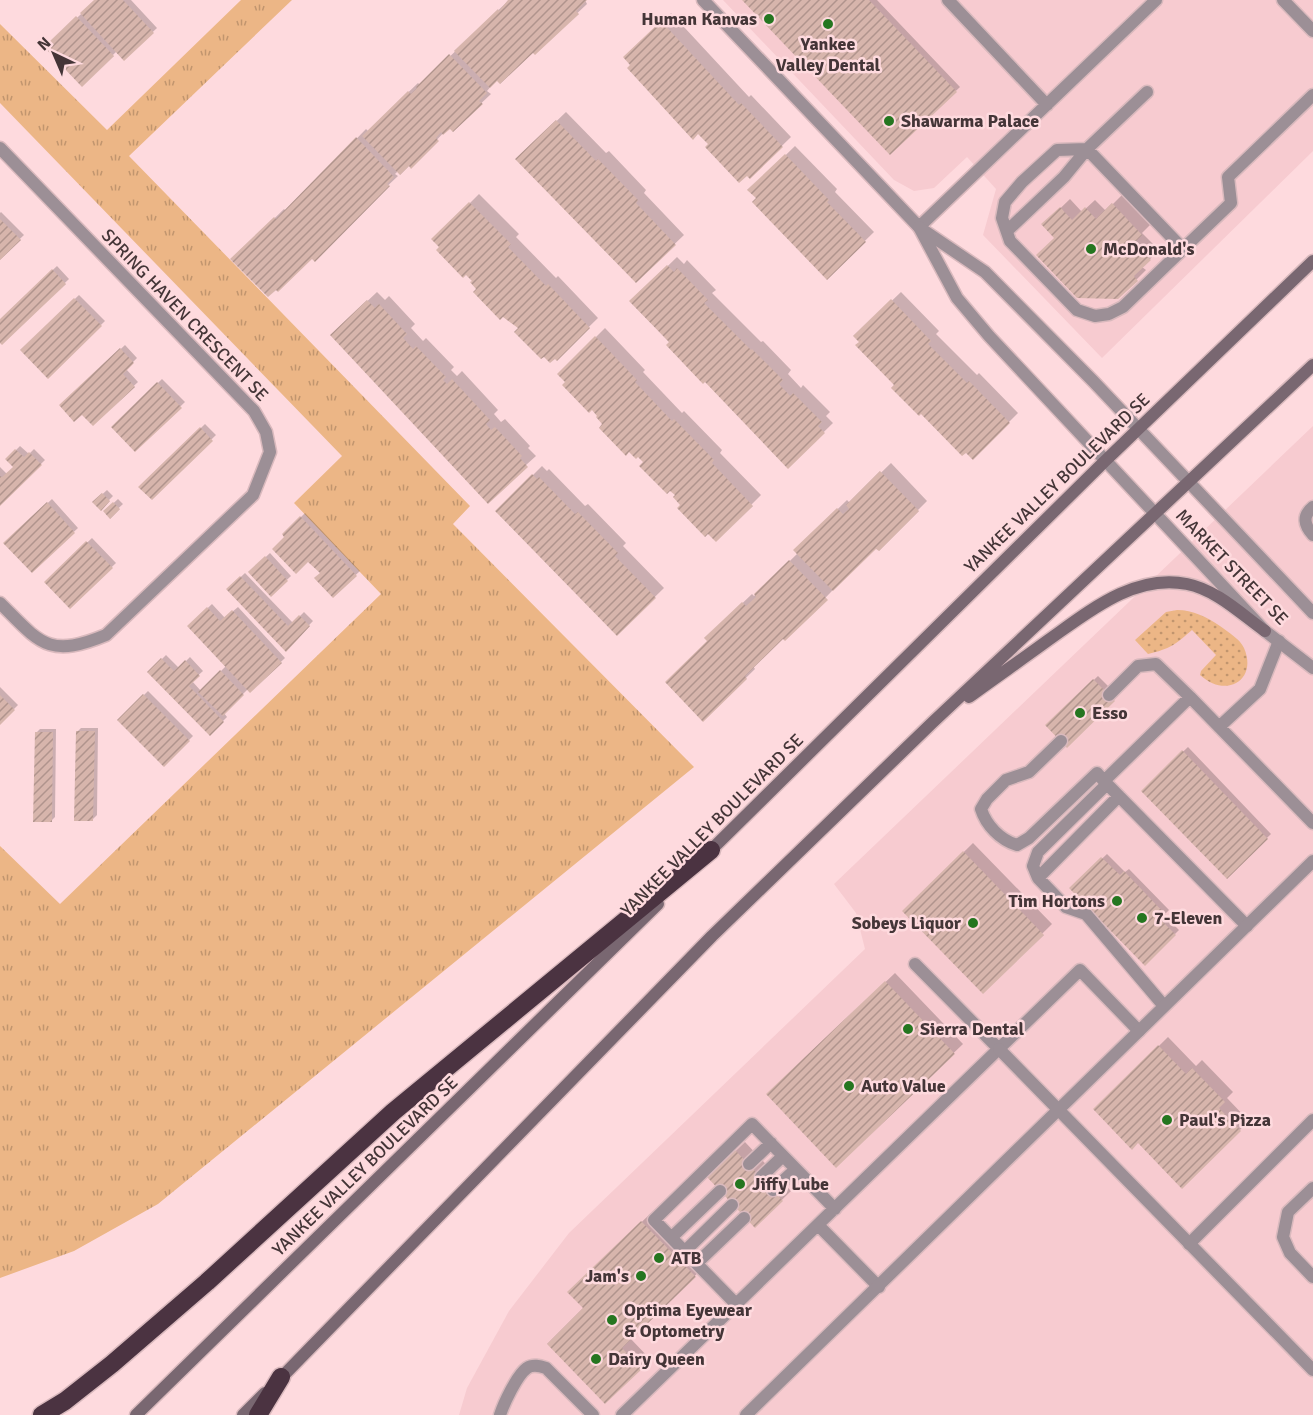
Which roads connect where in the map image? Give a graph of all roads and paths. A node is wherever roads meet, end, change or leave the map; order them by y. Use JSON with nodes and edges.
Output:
{"nodes":[{"id":1,"x":703,"y":0,"type":"edge"},
{"id":2,"x":948,"y":0,"type":"edge"},
{"id":3,"x":1156,"y":0,"type":"edge"},
{"id":4,"x":1283,"y":0,"type":"edge"},
{"id":5,"x":1313,"y":31,"type":"edge"},
{"id":6,"x":1147,"y":92,"type":"dead end"},
{"id":7,"x":1313,"y":95,"type":"edge"},
{"id":8,"x":1047,"y":105,"type":"junction"},
{"id":9,"x":0,"y":148,"type":"edge"},
{"id":10,"x":1087,"y":149,"type":"junction"},
{"id":11,"x":920,"y":228,"type":"junction"},
{"id":12,"x":1007,"y":231,"type":"junction"},
{"id":13,"x":1183,"y":249,"type":"junction"},
{"id":14,"x":1313,"y":261,"type":"edge"},
{"id":15,"x":1313,"y":365,"type":"edge"},
{"id":16,"x":1138,"y":429,"type":"junction"},
{"id":17,"x":1105,"y":461,"type":"junction"},
{"id":18,"x":1189,"y":481,"type":"junction"},
{"id":19,"x":1313,"y":507,"type":"edge"},
{"id":20,"x":1154,"y":513,"type":"junction"},
{"id":21,"x":1313,"y":535,"type":"edge"},
{"id":22,"x":0,"y":603,"type":"edge"},
{"id":23,"x":1313,"y":612,"type":"edge"},
{"id":24,"x":1265,"y":631,"type":"junction"},
{"id":25,"x":1279,"y":641,"type":"junction"},
{"id":26,"x":1313,"y":668,"type":"edge"},
{"id":27,"x":1109,"y":695,"type":"dead end"},
{"id":28,"x":1190,"y":697,"type":"junction"},
{"id":29,"x":933,"y":722,"type":"junction"},
{"id":30,"x":1219,"y":727,"type":"junction"},
{"id":31,"x":1061,"y":741,"type":"dead end"},
{"id":32,"x":1106,"y":782,"type":"junction"},
{"id":33,"x":1119,"y":796,"type":"junction"},
{"id":34,"x":1313,"y":823,"type":"edge"},
{"id":35,"x":711,"y":850,"type":"junction"},
{"id":36,"x":1313,"y":861,"type":"edge"},
{"id":37,"x":1038,"y":878,"type":"junction"},
{"id":38,"x":1247,"y":926,"type":"junction"},
{"id":39,"x":915,"y":964,"type":"dead end"},
{"id":40,"x":1164,"y":1006,"type":"junction"},
{"id":41,"x":1139,"y":1031,"type":"junction"},
{"id":42,"x":999,"y":1049,"type":"junction"},
{"id":43,"x":1058,"y":1110,"type":"junction"},
{"id":44,"x":1313,"y":1120,"type":"edge"},
{"id":45,"x":771,"y":1143,"type":"junction"},
{"id":46,"x":783,"y":1156,"type":"junction"},
{"id":47,"x":748,"y":1164,"type":"dead end"},
{"id":48,"x":796,"y":1169,"type":"junction"},
{"id":49,"x":761,"y":1177,"type":"dead end"},
{"id":50,"x":1313,"y":1188,"type":"edge"},
{"id":51,"x":773,"y":1190,"type":"dead end"},
{"id":52,"x":720,"y":1191,"type":"dead end"},
{"id":53,"x":732,"y":1205,"type":"dead end"},
{"id":54,"x":835,"y":1209,"type":"junction"},
{"id":55,"x":744,"y":1218,"type":"dead end"},
{"id":56,"x":818,"y":1225,"type":"junction"},
{"id":57,"x":672,"y":1237,"type":"junction"},
{"id":58,"x":1189,"y":1244,"type":"junction"},
{"id":59,"x":685,"y":1251,"type":"junction"},
{"id":60,"x":697,"y":1263,"type":"junction"},
{"id":61,"x":1313,"y":1277,"type":"edge"},
{"id":62,"x":879,"y":1287,"type":"junction"},
{"id":63,"x":736,"y":1304,"type":"junction"},
{"id":64,"x":1313,"y":1370,"type":"edge"},
{"id":65,"x":281,"y":1377,"type":"junction"},
{"id":66,"x":42,"y":1415,"type":"edge"},
{"id":67,"x":136,"y":1415,"type":"edge"},
{"id":68,"x":243,"y":1415,"type":"edge"},
{"id":69,"x":258,"y":1415,"type":"edge"},
{"id":70,"x":500,"y":1415,"type":"edge"},
{"id":71,"x":593,"y":1415,"type":"edge"},
{"id":72,"x":622,"y":1415,"type":"edge"},
{"id":73,"x":746,"y":1415,"type":"edge"}],
"edges":[{"from":1,"to":11,"type":"street"},
{"from":2,"to":8,"type":"street"},
{"from":3,"to":8,"type":"street"},
{"from":4,"to":5,"type":"street"},
{"from":6,"to":10,"type":"street"},
{"from":7,"to":13,"type":"street"},
{"from":8,"to":11,"type":"street"},
{"from":9,"to":22,"type":"street","name":"SPRING HAVEN CRESCENT SE"},
{"from":10,"to":12,"type":"street"},
{"from":10,"to":12,"type":"street"},
{"from":10,"to":13,"type":"street"},
{"from":11,"to":16,"type":"street","name":"MARKET STREET SE"},
{"from":11,"to":17,"type":"street","name":"MARKET STREET SE"},
{"from":12,"to":13,"type":"street"},
{"from":14,"to":16,"type":"main road","name":"YANKEE VALLEY BOULEVARD SE"},
{"from":15,"to":18,"type":"main road"},
{"from":16,"to":17,"type":"main road","name":"YANKEE VALLEY BOULEVARD SE"},
{"from":16,"to":18,"type":"street","name":"MARKET STREET SE"},
{"from":17,"to":20,"type":"street","name":"MARKET STREET SE"},
{"from":17,"to":35,"type":"main road","name":"YANKEE VALLEY BOULEVARD SE"},
{"from":18,"to":20,"type":"main road"},
{"from":18,"to":23,"type":"street","name":"MARKET STREET SE"},
{"from":19,"to":21,"type":"street"},
{"from":20,"to":24,"type":"street","name":"MARKET STREET SE"},
{"from":20,"to":29,"type":"main road"},
{"from":24,"to":25,"type":"street","name":"MARKET STREET SE"},
{"from":24,"to":29,"type":"main road"},
{"from":25,"to":26,"type":"street","name":"MARKET STREET SE"},
{"from":25,"to":30,"type":"street"},
{"from":27,"to":28,"type":"street"},
{"from":28,"to":30,"type":"street"},
{"from":28,"to":32,"type":"street"},
{"from":29,"to":65,"type":"main road"},
{"from":30,"to":34,"type":"street"},
{"from":31,"to":32,"type":"street"},
{"from":32,"to":33,"type":"street"},
{"from":32,"to":37,"type":"street"},
{"from":33,"to":37,"type":"street"},
{"from":33,"to":38,"type":"street"},
{"from":35,"to":66,"type":"highway"},
{"from":35,"to":67,"type":"main road","name":"YANKEE VALLEY BOULEVARD SE"},
{"from":36,"to":38,"type":"street"},
{"from":37,"to":40,"type":"street"},
{"from":38,"to":40,"type":"street"},
{"from":39,"to":42,"type":"street"},
{"from":40,"to":41,"type":"street"},
{"from":41,"to":42,"type":"street"},
{"from":41,"to":43,"type":"street"},
{"from":42,"to":43,"type":"street"},
{"from":42,"to":54,"type":"street"},
{"from":43,"to":58,"type":"street"},
{"from":43,"to":62,"type":"street"},
{"from":44,"to":58,"type":"street"},
{"from":45,"to":46,"type":"street"},
{"from":45,"to":47,"type":"street"},
{"from":45,"to":57,"type":"street"},
{"from":46,"to":48,"type":"street"},
{"from":46,"to":49,"type":"street"},
{"from":48,"to":51,"type":"street"},
{"from":48,"to":54,"type":"street"},
{"from":50,"to":61,"type":"street"},
{"from":52,"to":57,"type":"street"},
{"from":53,"to":59,"type":"street"},
{"from":54,"to":56,"type":"street"},
{"from":55,"to":60,"type":"street"},
{"from":56,"to":62,"type":"street"},
{"from":56,"to":63,"type":"street"},
{"from":57,"to":59,"type":"street"},
{"from":58,"to":64,"type":"street"},
{"from":59,"to":60,"type":"street"},
{"from":60,"to":63,"type":"street"},
{"from":62,"to":73,"type":"street"},
{"from":63,"to":72,"type":"street"},
{"from":65,"to":68,"type":"main road"},
{"from":65,"to":69,"type":"highway"},
{"from":70,"to":71,"type":"street"}]}
